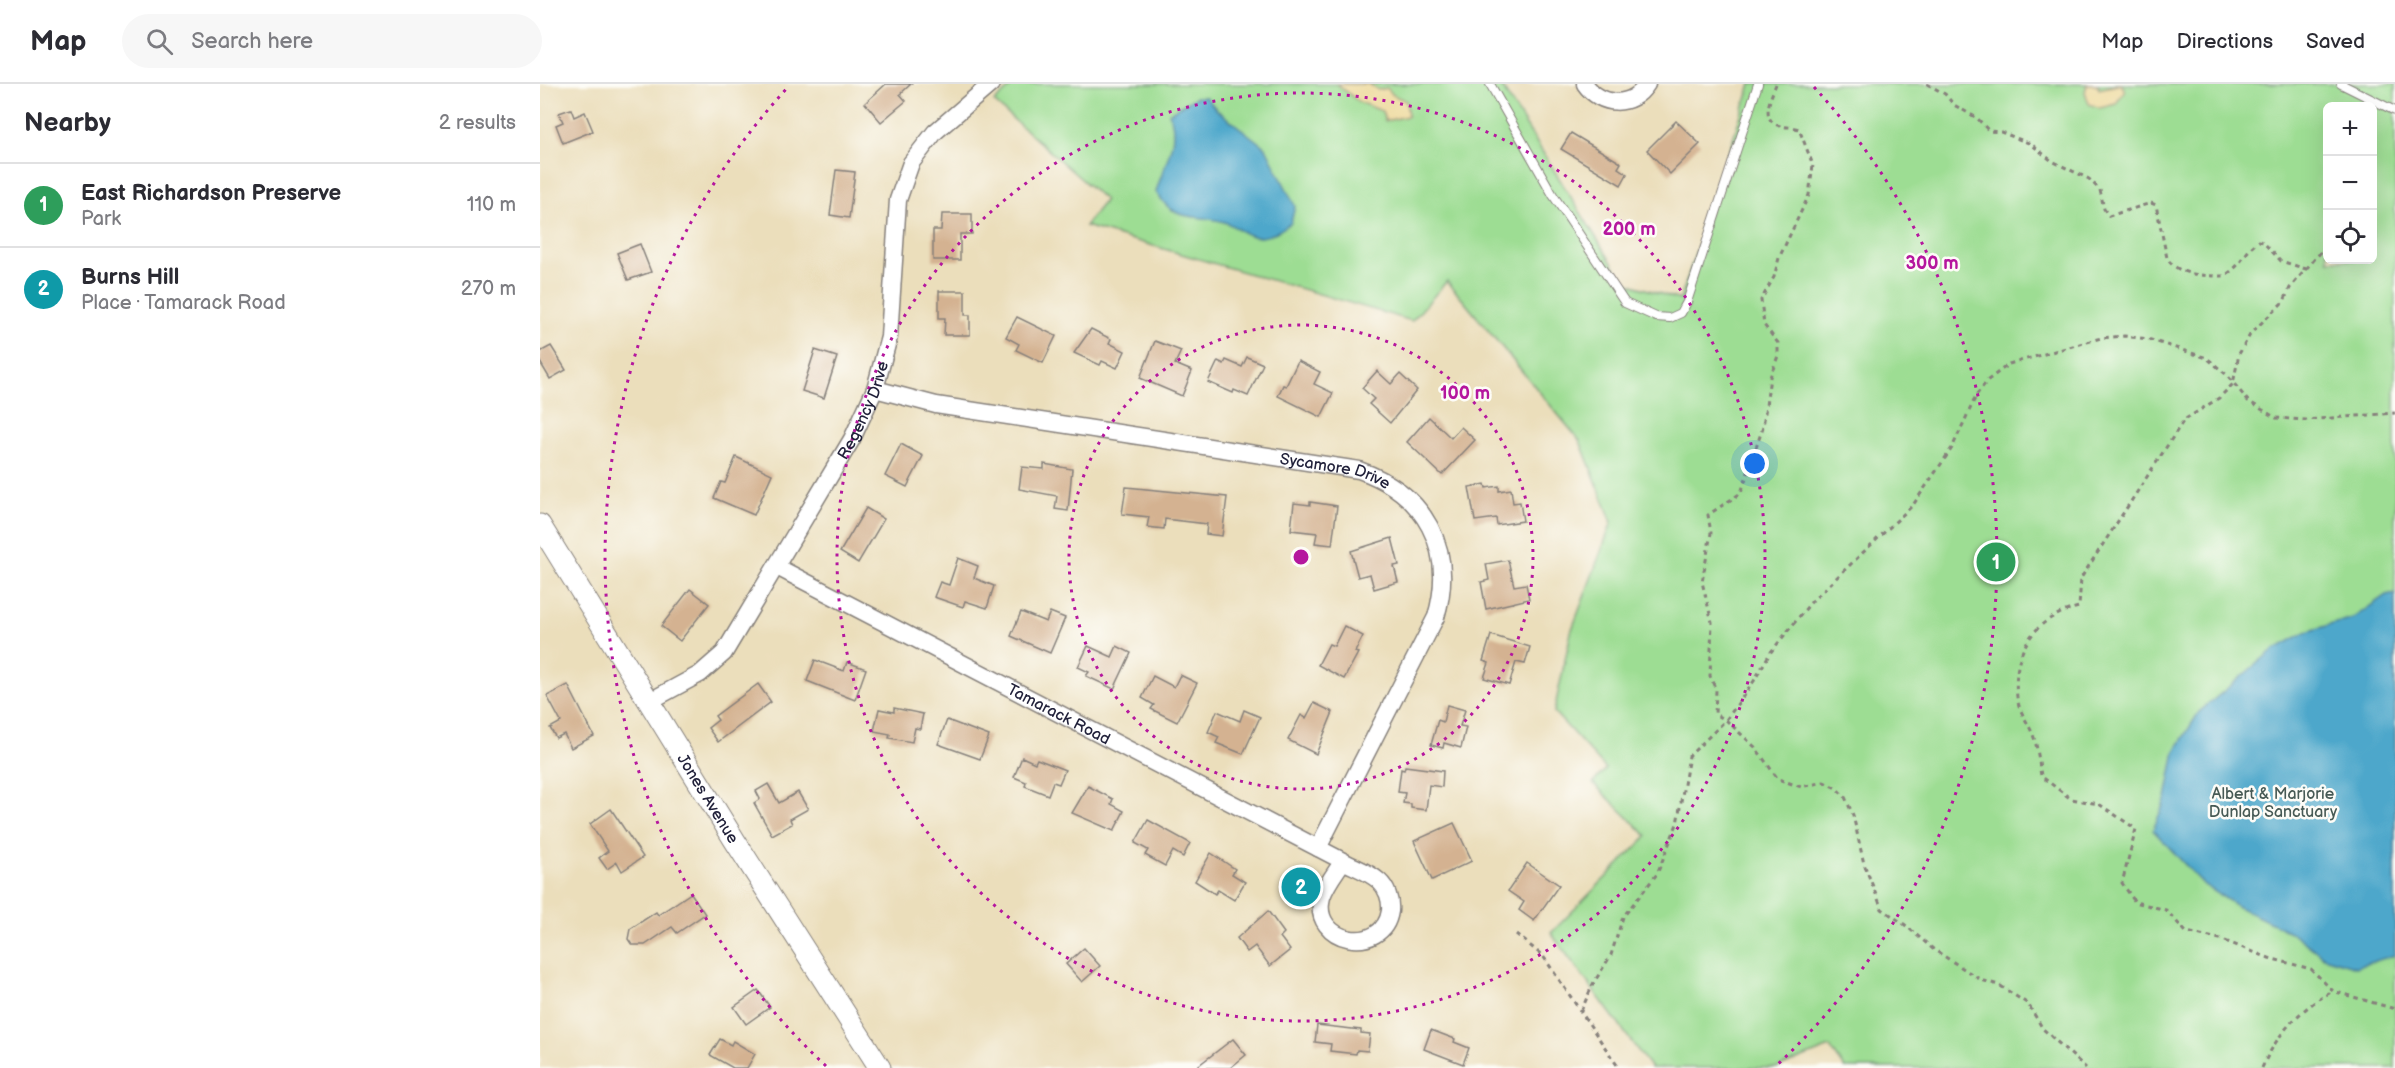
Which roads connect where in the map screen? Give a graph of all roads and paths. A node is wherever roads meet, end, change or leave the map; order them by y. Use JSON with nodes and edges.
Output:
{"nodes":[{"id":1,"x":991,"y":84,"type":"edge"},
{"id":2,"x":1490,"y":84,"type":"edge"},
{"id":3,"x":1585,"y":84,"type":"edge"},
{"id":4,"x":1647,"y":84,"type":"edge"},
{"id":5,"x":1758,"y":84,"type":"edge"},
{"id":6,"x":1776,"y":84,"type":"edge"},
{"id":7,"x":1927,"y":84,"type":"edge"},
{"id":8,"x":2341,"y":84,"type":"edge"},
{"id":9,"x":2395,"y":111,"type":"edge"},
{"id":10,"x":2323,"y":250,"type":"edge"},
{"id":11,"x":2306,"y":269,"type":"junction"},
{"id":12,"x":2233,"y":384,"type":"junction"},
{"id":13,"x":875,"y":389,"type":"junction"},
{"id":14,"x":2395,"y":413,"type":"edge"},
{"id":15,"x":540,"y":527,"type":"edge"},
{"id":16,"x":777,"y":567,"type":"junction"},
{"id":17,"x":650,"y":701,"type":"junction"},
{"id":18,"x":1726,"y":720,"type":"junction"},
{"id":19,"x":1318,"y":848,"type":"junction"},
{"id":20,"x":1342,"y":861,"type":"junction"},
{"id":21,"x":1516,"y":934,"type":"dead end"},
{"id":22,"x":2332,"y":991,"type":"junction"},
{"id":23,"x":2395,"y":1009,"type":"edge"},
{"id":24,"x":1581,"y":1011,"type":"junction"},
{"id":25,"x":880,"y":1068,"type":"edge"},
{"id":26,"x":1619,"y":1068,"type":"edge"},
{"id":27,"x":2086,"y":1068,"type":"edge"},
{"id":28,"x":2262,"y":1068,"type":"edge"}],
"edges":[{"from":1,"to":13,"type":"street","name":"Regency Drive"},
{"from":2,"to":5,"type":"lane"},
{"from":3,"to":4,"type":"street"},
{"from":6,"to":18,"type":"path"},
{"from":7,"to":11,"type":"path"},
{"from":8,"to":9,"type":"lane"},
{"from":10,"to":11,"type":"path"},
{"from":11,"to":12,"type":"path"},
{"from":12,"to":14,"type":"path"},
{"from":12,"to":18,"type":"path"},
{"from":12,"to":22,"type":"path"},
{"from":13,"to":16,"type":"street","name":"Regency Drive"},
{"from":13,"to":19,"type":"street","name":"Sycamore Drive"},
{"from":15,"to":17,"type":"street","name":"Jones Avenue"},
{"from":16,"to":17,"type":"street","name":"Regency Drive"},
{"from":16,"to":19,"type":"street","name":"Tamarack Road"},
{"from":17,"to":25,"type":"street","name":"Jones Avenue"},
{"from":18,"to":24,"type":"path"},
{"from":18,"to":27,"type":"path"},
{"from":19,"to":20,"type":"street","name":"Tamarack Road"},
{"from":20,"to":20,"type":"street","name":"Tamarack Road"},
{"from":21,"to":24,"type":"path"},
{"from":22,"to":23,"type":"path"},
{"from":22,"to":28,"type":"path"},
{"from":24,"to":26,"type":"path"}]}
